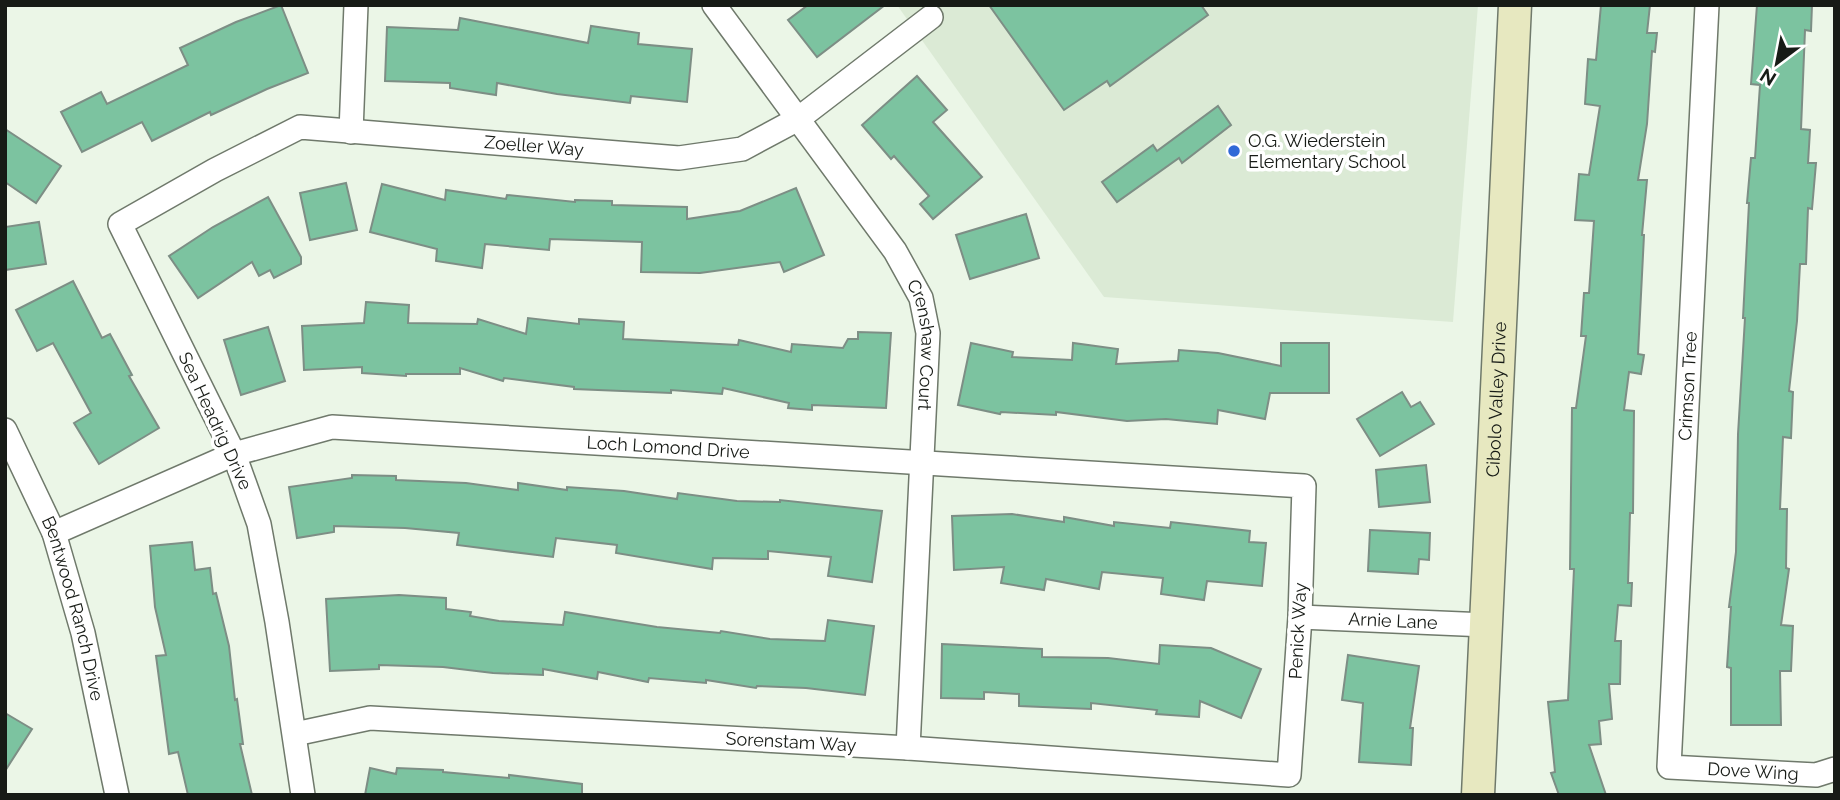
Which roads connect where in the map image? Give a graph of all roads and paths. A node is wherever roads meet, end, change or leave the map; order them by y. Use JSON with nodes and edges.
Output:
{"nodes":[{"id":1,"x":356,"y":5,"type":"edge"},
{"id":2,"x":714,"y":5,"type":"edge"},
{"id":3,"x":1515,"y":5,"type":"edge"},
{"id":4,"x":1707,"y":5,"type":"edge"},
{"id":5,"x":931,"y":17,"type":"dead end"},
{"id":6,"x":798,"y":119,"type":"junction"},
{"id":7,"x":351,"y":132,"type":"junction"},
{"id":8,"x":120,"y":223,"type":"joint"},
{"id":9,"x":5,"y":430,"type":"edge"},
{"id":10,"x":234,"y":454,"type":"junction"},
{"id":11,"x":924,"y":463,"type":"junction"},
{"id":12,"x":1304,"y":486,"type":"joint"},
{"id":13,"x":54,"y":533,"type":"junction"},
{"id":14,"x":1300,"y":617,"type":"junction"},
{"id":15,"x":1486,"y":625,"type":"junction"},
{"id":16,"x":295,"y":734,"type":"junction"},
{"id":17,"x":908,"y":748,"type":"junction"},
{"id":18,"x":1669,"y":767,"type":"joint"},
{"id":19,"x":1835,"y":769,"type":"edge"},
{"id":20,"x":1289,"y":775,"type":"joint"},
{"id":21,"x":117,"y":795,"type":"edge"},
{"id":22,"x":303,"y":795,"type":"edge"},
{"id":23,"x":1478,"y":795,"type":"edge"}],
"edges":[{"from":1,"to":7,"type":"street"},
{"from":2,"to":6,"type":"street","name":"Crenshaw Court"},
{"from":3,"to":15,"type":"main road","name":"Cibolo Valley Drive"},
{"from":4,"to":18,"type":"street","name":"Crimson Tree"},
{"from":5,"to":6,"type":"street","name":"Zoeller Way"},
{"from":6,"to":7,"type":"street","name":"Zoeller Way"},
{"from":6,"to":11,"type":"street","name":"Crenshaw Court"},
{"from":7,"to":8,"type":"street","name":"Zoeller Way"},
{"from":8,"to":10,"type":"street","name":"Sea Headrig Drive"},
{"from":9,"to":13,"type":"street","name":"Bentwood Ranch Drive"},
{"from":10,"to":11,"type":"street","name":"Loch Lomond Drive"},
{"from":10,"to":13,"type":"street","name":"Loch Lomond Drive"},
{"from":10,"to":16,"type":"street","name":"Sea Headrig Drive"},
{"from":11,"to":12,"type":"street","name":"Loch Lomond Drive"},
{"from":11,"to":17,"type":"street","name":"Crenshaw Court"},
{"from":12,"to":14,"type":"street","name":"Penick Way"},
{"from":13,"to":21,"type":"street","name":"Bentwood Ranch Drive"},
{"from":14,"to":15,"type":"street","name":"Arnie Lane"},
{"from":14,"to":20,"type":"street","name":"Penick Way"},
{"from":15,"to":23,"type":"main road","name":"Cibolo Valley Drive"},
{"from":16,"to":17,"type":"street","name":"Sorenstam Way"},
{"from":16,"to":22,"type":"street","name":"Sea Headrig Drive"},
{"from":17,"to":20,"type":"street","name":"Sorenstam Way"},
{"from":18,"to":19,"type":"street","name":"Dove Wing"}]}
